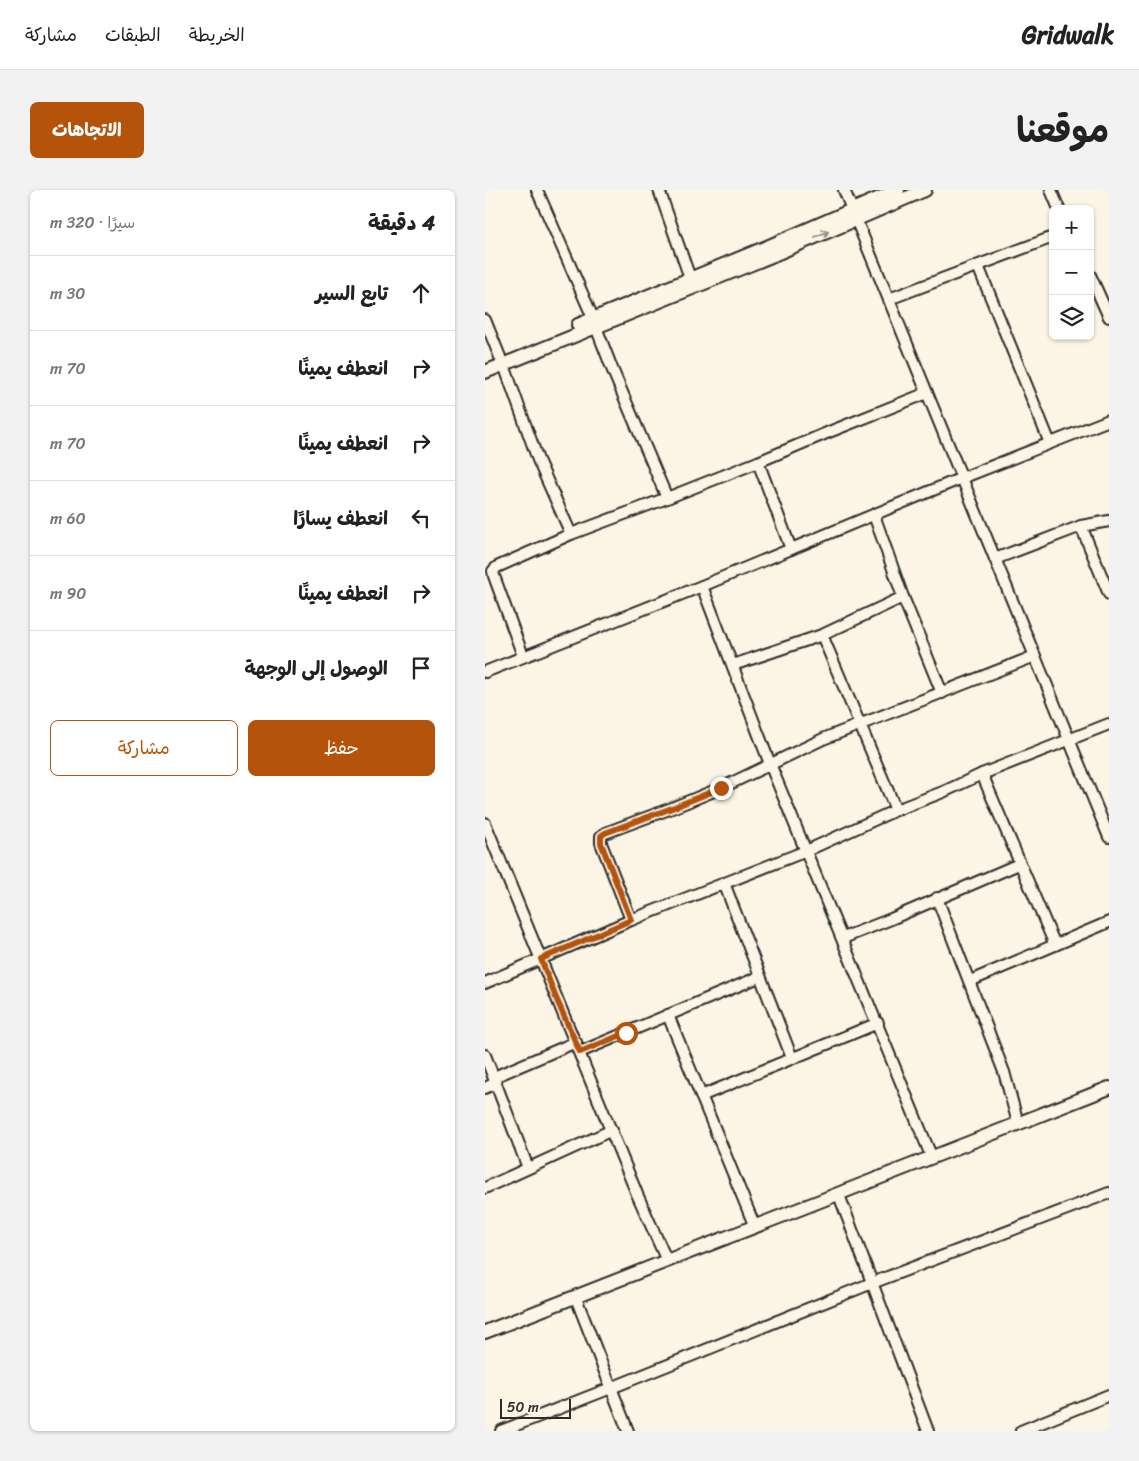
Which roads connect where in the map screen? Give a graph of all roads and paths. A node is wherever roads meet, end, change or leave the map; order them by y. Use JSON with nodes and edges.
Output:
{"nodes":[{"id":1,"x":537,"y":190,"type":"edge"},
{"id":2,"x":659,"y":190,"type":"edge"},
{"id":3,"x":844,"y":190,"type":"edge"},
{"id":4,"x":898,"y":190,"type":"edge"},
{"id":5,"x":925,"y":190,"type":"edge"},
{"id":6,"x":1051,"y":190,"type":"edge"},
{"id":7,"x":1057,"y":205,"type":"edge"},
{"id":8,"x":854,"y":215,"type":"junction"},
{"id":9,"x":1049,"y":239,"type":"edge"},
{"id":10,"x":978,"y":266,"type":"junction"},
{"id":11,"x":691,"y":278,"type":"junction"},
{"id":12,"x":1094,"y":284,"type":"edge"},
{"id":13,"x":889,"y":300,"type":"junction"},
{"id":14,"x":1109,"y":317,"type":"edge"},
{"id":15,"x":485,"y":320,"type":"edge"},
{"id":16,"x":594,"y":322,"type":"junction"},
{"id":17,"x":502,"y":361,"type":"junction"},
{"id":18,"x":485,"y":363,"type":"edge"},
{"id":19,"x":485,"y":372,"type":"edge"},
{"id":20,"x":927,"y":393,"type":"junction"},
{"id":21,"x":1109,"y":420,"type":"edge"},
{"id":22,"x":1049,"y":443,"type":"junction"},
{"id":23,"x":758,"y":462,"type":"junction"},
{"id":24,"x":962,"y":478,"type":"junction"},
{"id":25,"x":667,"y":498,"type":"junction"},
{"id":26,"x":874,"y":515,"type":"junction"},
{"id":27,"x":1109,"y":521,"type":"edge"},
{"id":28,"x":1081,"y":526,"type":"junction"},
{"id":29,"x":571,"y":534,"type":"junction"},
{"id":30,"x":791,"y":549,"type":"junction"},
{"id":31,"x":995,"y":559,"type":"junction"},
{"id":32,"x":702,"y":586,"type":"junction"},
{"id":33,"x":1109,"y":594,"type":"edge"},
{"id":34,"x":903,"y":597,"type":"junction"},
{"id":35,"x":822,"y":635,"type":"junction"},
{"id":36,"x":523,"y":656,"type":"junction"},
{"id":37,"x":1035,"y":656,"type":"junction"},
{"id":38,"x":733,"y":665,"type":"junction"},
{"id":39,"x":485,"y":672,"type":"edge"},
{"id":40,"x":942,"y":693,"type":"junction"},
{"id":41,"x":1109,"y":724,"type":"edge"},
{"id":42,"x":861,"y":725,"type":"junction"},
{"id":43,"x":1069,"y":739,"type":"junction"},
{"id":44,"x":771,"y":764,"type":"junction"},
{"id":45,"x":982,"y":774,"type":"junction"},
{"id":46,"x":896,"y":810,"type":"junction"},
{"id":47,"x":485,"y":823,"type":"edge"},
{"id":48,"x":1109,"y":837,"type":"edge"},
{"id":49,"x":806,"y":850,"type":"junction"},
{"id":50,"x":1019,"y":864,"type":"junction"},
{"id":51,"x":724,"y":883,"type":"junction"},
{"id":52,"x":937,"y":898,"type":"junction"},
{"id":53,"x":631,"y":920,"type":"junction"},
{"id":54,"x":1109,"y":922,"type":"edge"},
{"id":55,"x":843,"y":938,"type":"junction"},
{"id":56,"x":1055,"y":945,"type":"junction"},
{"id":57,"x":541,"y":959,"type":"junction"},
{"id":58,"x":759,"y":977,"type":"junction"},
{"id":59,"x":970,"y":981,"type":"junction"},
{"id":60,"x":485,"y":983,"type":"edge"},
{"id":61,"x":668,"y":1016,"type":"junction"},
{"id":62,"x":878,"y":1023,"type":"junction"},
{"id":63,"x":578,"y":1047,"type":"junction"},
{"id":64,"x":485,"y":1055,"type":"edge"},
{"id":65,"x":792,"y":1058,"type":"junction"},
{"id":66,"x":495,"y":1080,"type":"junction"},
{"id":67,"x":485,"y":1088,"type":"edge"},
{"id":68,"x":1109,"y":1088,"type":"edge"},
{"id":69,"x":701,"y":1096,"type":"junction"},
{"id":70,"x":1018,"y":1123,"type":"junction"},
{"id":71,"x":612,"y":1130,"type":"junction"},
{"id":72,"x":933,"y":1158,"type":"junction"},
{"id":73,"x":528,"y":1168,"type":"junction"},
{"id":74,"x":485,"y":1188,"type":"edge"},
{"id":75,"x":1109,"y":1193,"type":"edge"},
{"id":76,"x":839,"y":1195,"type":"junction"},
{"id":77,"x":755,"y":1227,"type":"junction"},
{"id":78,"x":667,"y":1261,"type":"junction"},
{"id":79,"x":872,"y":1283,"type":"junction"},
{"id":80,"x":576,"y":1298,"type":"junction"},
{"id":81,"x":485,"y":1332,"type":"edge"},
{"id":82,"x":611,"y":1388,"type":"junction"},
{"id":83,"x":1109,"y":1395,"type":"edge"},
{"id":84,"x":501,"y":1431,"type":"edge"},
{"id":85,"x":628,"y":1431,"type":"edge"},
{"id":86,"x":928,"y":1431,"type":"edge"},
{"id":87,"x":1021,"y":1431,"type":"edge"}],
"edges":[{"from":1,"to":16,"type":"street"},
{"from":2,"to":11,"type":"street"},
{"from":3,"to":8,"type":"street"},
{"from":4,"to":8,"type":"street"},
{"from":5,"to":8,"type":"street"},
{"from":6,"to":7,"type":"street"},
{"from":8,"to":11,"type":"street"},
{"from":8,"to":13,"type":"street"},
{"from":16,"to":8,"type":"street","one_way":true},
{"from":9,"to":10,"type":"street"},
{"from":10,"to":13,"type":"street"},
{"from":10,"to":22,"type":"street"},
{"from":11,"to":16,"type":"street"},
{"from":12,"to":14,"type":"street"},
{"from":13,"to":20,"type":"street"},
{"from":15,"to":17,"type":"street"},
{"from":16,"to":17,"type":"street"},
{"from":16,"to":25,"type":"street"},
{"from":17,"to":18,"type":"street"},
{"from":17,"to":19,"type":"street"},
{"from":17,"to":29,"type":"street"},
{"from":20,"to":23,"type":"street"},
{"from":20,"to":24,"type":"street"},
{"from":21,"to":22,"type":"street"},
{"from":22,"to":24,"type":"street"},
{"from":23,"to":25,"type":"street"},
{"from":23,"to":30,"type":"street"},
{"from":24,"to":26,"type":"street"},
{"from":24,"to":31,"type":"street"},
{"from":25,"to":29,"type":"street"},
{"from":26,"to":30,"type":"street"},
{"from":26,"to":34,"type":"street"},
{"from":27,"to":28,"type":"street"},
{"from":28,"to":31,"type":"street"},
{"from":28,"to":33,"type":"street"},
{"from":29,"to":36,"type":"street"},
{"from":30,"to":32,"type":"street"},
{"from":31,"to":37,"type":"street"},
{"from":32,"to":36,"type":"street"},
{"from":32,"to":38,"type":"street"},
{"from":34,"to":35,"type":"street"},
{"from":34,"to":40,"type":"street"},
{"from":35,"to":38,"type":"street"},
{"from":35,"to":42,"type":"street"},
{"from":36,"to":39,"type":"street"},
{"from":37,"to":40,"type":"street"},
{"from":37,"to":43,"type":"street"},
{"from":38,"to":44,"type":"street"},
{"from":40,"to":42,"type":"street"},
{"from":41,"to":43,"type":"street"},
{"from":42,"to":44,"type":"street"},
{"from":42,"to":46,"type":"street"},
{"from":43,"to":45,"type":"street"},
{"from":43,"to":48,"type":"street"},
{"from":44,"to":49,"type":"street"},
{"from":44,"to":53,"type":"street"},
{"from":45,"to":46,"type":"street"},
{"from":45,"to":50,"type":"street"},
{"from":46,"to":49,"type":"street"},
{"from":47,"to":57,"type":"street"},
{"from":49,"to":51,"type":"street"},
{"from":49,"to":55,"type":"street"},
{"from":50,"to":52,"type":"street"},
{"from":50,"to":56,"type":"street"},
{"from":51,"to":53,"type":"street"},
{"from":51,"to":58,"type":"street"},
{"from":52,"to":55,"type":"street"},
{"from":52,"to":59,"type":"street"},
{"from":53,"to":57,"type":"street"},
{"from":54,"to":56,"type":"street"},
{"from":55,"to":62,"type":"street"},
{"from":56,"to":59,"type":"street"},
{"from":57,"to":60,"type":"street"},
{"from":57,"to":63,"type":"street"},
{"from":58,"to":61,"type":"street"},
{"from":58,"to":65,"type":"street"},
{"from":59,"to":70,"type":"street"},
{"from":61,"to":63,"type":"street"},
{"from":61,"to":69,"type":"street"},
{"from":62,"to":65,"type":"street"},
{"from":62,"to":72,"type":"street"},
{"from":63,"to":66,"type":"street"},
{"from":63,"to":71,"type":"street"},
{"from":64,"to":66,"type":"street"},
{"from":65,"to":69,"type":"street"},
{"from":66,"to":67,"type":"street"},
{"from":66,"to":73,"type":"street"},
{"from":68,"to":70,"type":"street"},
{"from":69,"to":77,"type":"street"},
{"from":70,"to":72,"type":"street"},
{"from":71,"to":73,"type":"street"},
{"from":71,"to":78,"type":"street"},
{"from":72,"to":76,"type":"street"},
{"from":73,"to":74,"type":"street"},
{"from":75,"to":79,"type":"street"},
{"from":76,"to":77,"type":"street"},
{"from":76,"to":79,"type":"street"},
{"from":77,"to":78,"type":"street"},
{"from":78,"to":80,"type":"street"},
{"from":79,"to":82,"type":"street"},
{"from":79,"to":86,"type":"street"},
{"from":80,"to":81,"type":"street"},
{"from":80,"to":82,"type":"street"},
{"from":82,"to":84,"type":"street"},
{"from":82,"to":85,"type":"street"},
{"from":83,"to":87,"type":"street"}]}
